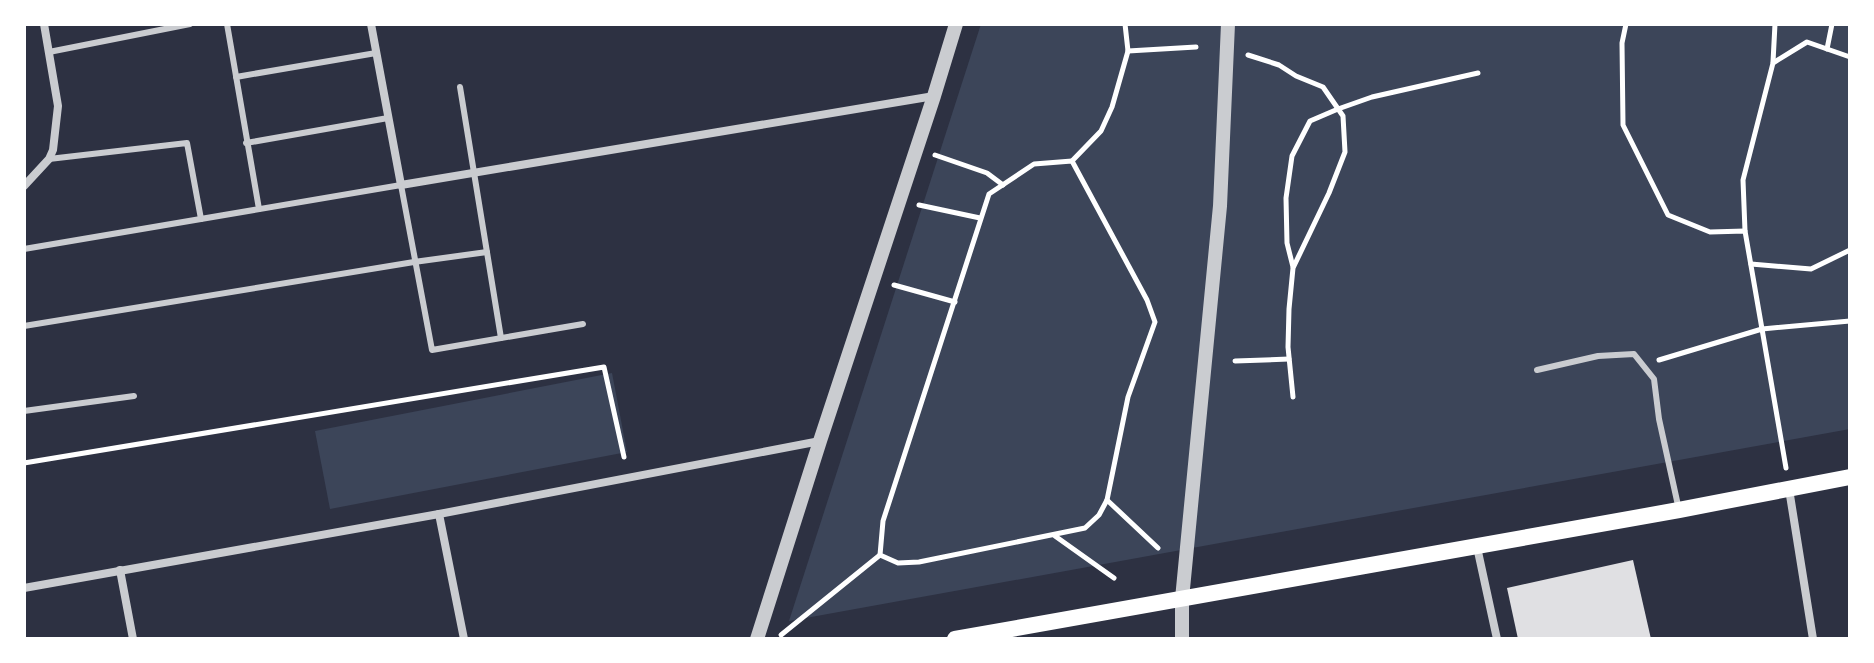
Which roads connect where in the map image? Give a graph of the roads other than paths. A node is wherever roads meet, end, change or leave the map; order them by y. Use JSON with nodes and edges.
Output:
{"nodes":[{"id":1,"x":44,"y":24,"type":"edge"},
{"id":2,"x":190,"y":24,"type":"edge"},
{"id":3,"x":227,"y":24,"type":"edge"},
{"id":4,"x":371,"y":24,"type":"edge"},
{"id":5,"x":956,"y":24,"type":"edge"},
{"id":6,"x":1228,"y":24,"type":"edge"},
{"id":7,"x":49,"y":52,"type":"junction"},
{"id":8,"x":376,"y":53,"type":"junction"},
{"id":9,"x":236,"y":77,"type":"junction"},
{"id":10,"x":460,"y":87,"type":"dead end"},
{"id":11,"x":934,"y":96,"type":"junction"},
{"id":12,"x":388,"y":118,"type":"junction"},
{"id":13,"x":246,"y":143,"type":"junction"},
{"id":14,"x":49,"y":159,"type":"junction"},
{"id":15,"x":473,"y":173,"type":"junction"},
{"id":16,"x":401,"y":185,"type":"junction"},
{"id":17,"x":24,"y":186,"type":"edge"},
{"id":18,"x":259,"y":209,"type":"junction"},
{"id":19,"x":201,"y":219,"type":"junction"},
{"id":20,"x":24,"y":249,"type":"edge"},
{"id":21,"x":487,"y":252,"type":"junction"},
{"id":22,"x":414,"y":262,"type":"junction"},
{"id":23,"x":583,"y":324,"type":"dead end"},
{"id":24,"x":24,"y":326,"type":"edge"},
{"id":25,"x":501,"y":338,"type":"junction"},
{"id":26,"x":1537,"y":370,"type":"dead end"},
{"id":27,"x":134,"y":396,"type":"dead end"},
{"id":28,"x":24,"y":411,"type":"edge"},
{"id":29,"x":820,"y":441,"type":"junction"},
{"id":30,"x":1850,"y":477,"type":"edge"},
{"id":31,"x":1789,"y":489,"type":"junction"},
{"id":32,"x":1679,"y":510,"type":"junction"},
{"id":33,"x":439,"y":514,"type":"junction"},
{"id":34,"x":1477,"y":547,"type":"junction"},
{"id":35,"x":120,"y":570,"type":"junction"},
{"id":36,"x":24,"y":588,"type":"edge"},
{"id":37,"x":1182,"y":599,"type":"junction"},
{"id":38,"x":133,"y":639,"type":"edge"},
{"id":39,"x":464,"y":639,"type":"edge"},
{"id":40,"x":757,"y":639,"type":"edge"},
{"id":41,"x":955,"y":639,"type":"edge"},
{"id":42,"x":1182,"y":639,"type":"edge"},
{"id":43,"x":1497,"y":639,"type":"edge"},
{"id":44,"x":1813,"y":639,"type":"edge"}],
"edges":[{"from":1,"to":7,"type":"street"},
{"from":2,"to":7,"type":"lane"},
{"from":3,"to":9,"type":"lane"},
{"from":4,"to":8,"type":"street"},
{"from":5,"to":11,"type":"street"},
{"from":6,"to":37,"type":"street"},
{"from":7,"to":14,"type":"street"},
{"from":8,"to":9,"type":"lane"},
{"from":8,"to":12,"type":"street"},
{"from":9,"to":13,"type":"lane"},
{"from":10,"to":15,"type":"lane"},
{"from":11,"to":15,"type":"street"},
{"from":11,"to":29,"type":"street"},
{"from":12,"to":13,"type":"lane"},
{"from":12,"to":16,"type":"street"},
{"from":13,"to":18,"type":"lane"},
{"from":14,"to":17,"type":"street"},
{"from":14,"to":19,"type":"lane"},
{"from":15,"to":16,"type":"street"},
{"from":15,"to":21,"type":"lane"},
{"from":16,"to":18,"type":"lane"},
{"from":16,"to":22,"type":"lane"},
{"from":18,"to":19,"type":"lane"},
{"from":19,"to":20,"type":"lane"},
{"from":21,"to":22,"type":"lane"},
{"from":21,"to":25,"type":"lane"},
{"from":22,"to":24,"type":"lane"},
{"from":22,"to":25,"type":"lane"},
{"from":23,"to":25,"type":"lane"},
{"from":26,"to":32,"type":"lane"},
{"from":27,"to":28,"type":"lane"},
{"from":29,"to":33,"type":"street"},
{"from":29,"to":40,"type":"street"},
{"from":30,"to":31,"type":"main road"},
{"from":31,"to":32,"type":"main road"},
{"from":31,"to":44,"type":"street"},
{"from":32,"to":34,"type":"main road"},
{"from":33,"to":35,"type":"street"},
{"from":33,"to":39,"type":"street"},
{"from":34,"to":37,"type":"main road"},
{"from":34,"to":43,"type":"street"},
{"from":35,"to":36,"type":"street"},
{"from":35,"to":38,"type":"street"},
{"from":37,"to":41,"type":"main road"},
{"from":37,"to":42,"type":"street"}]}
